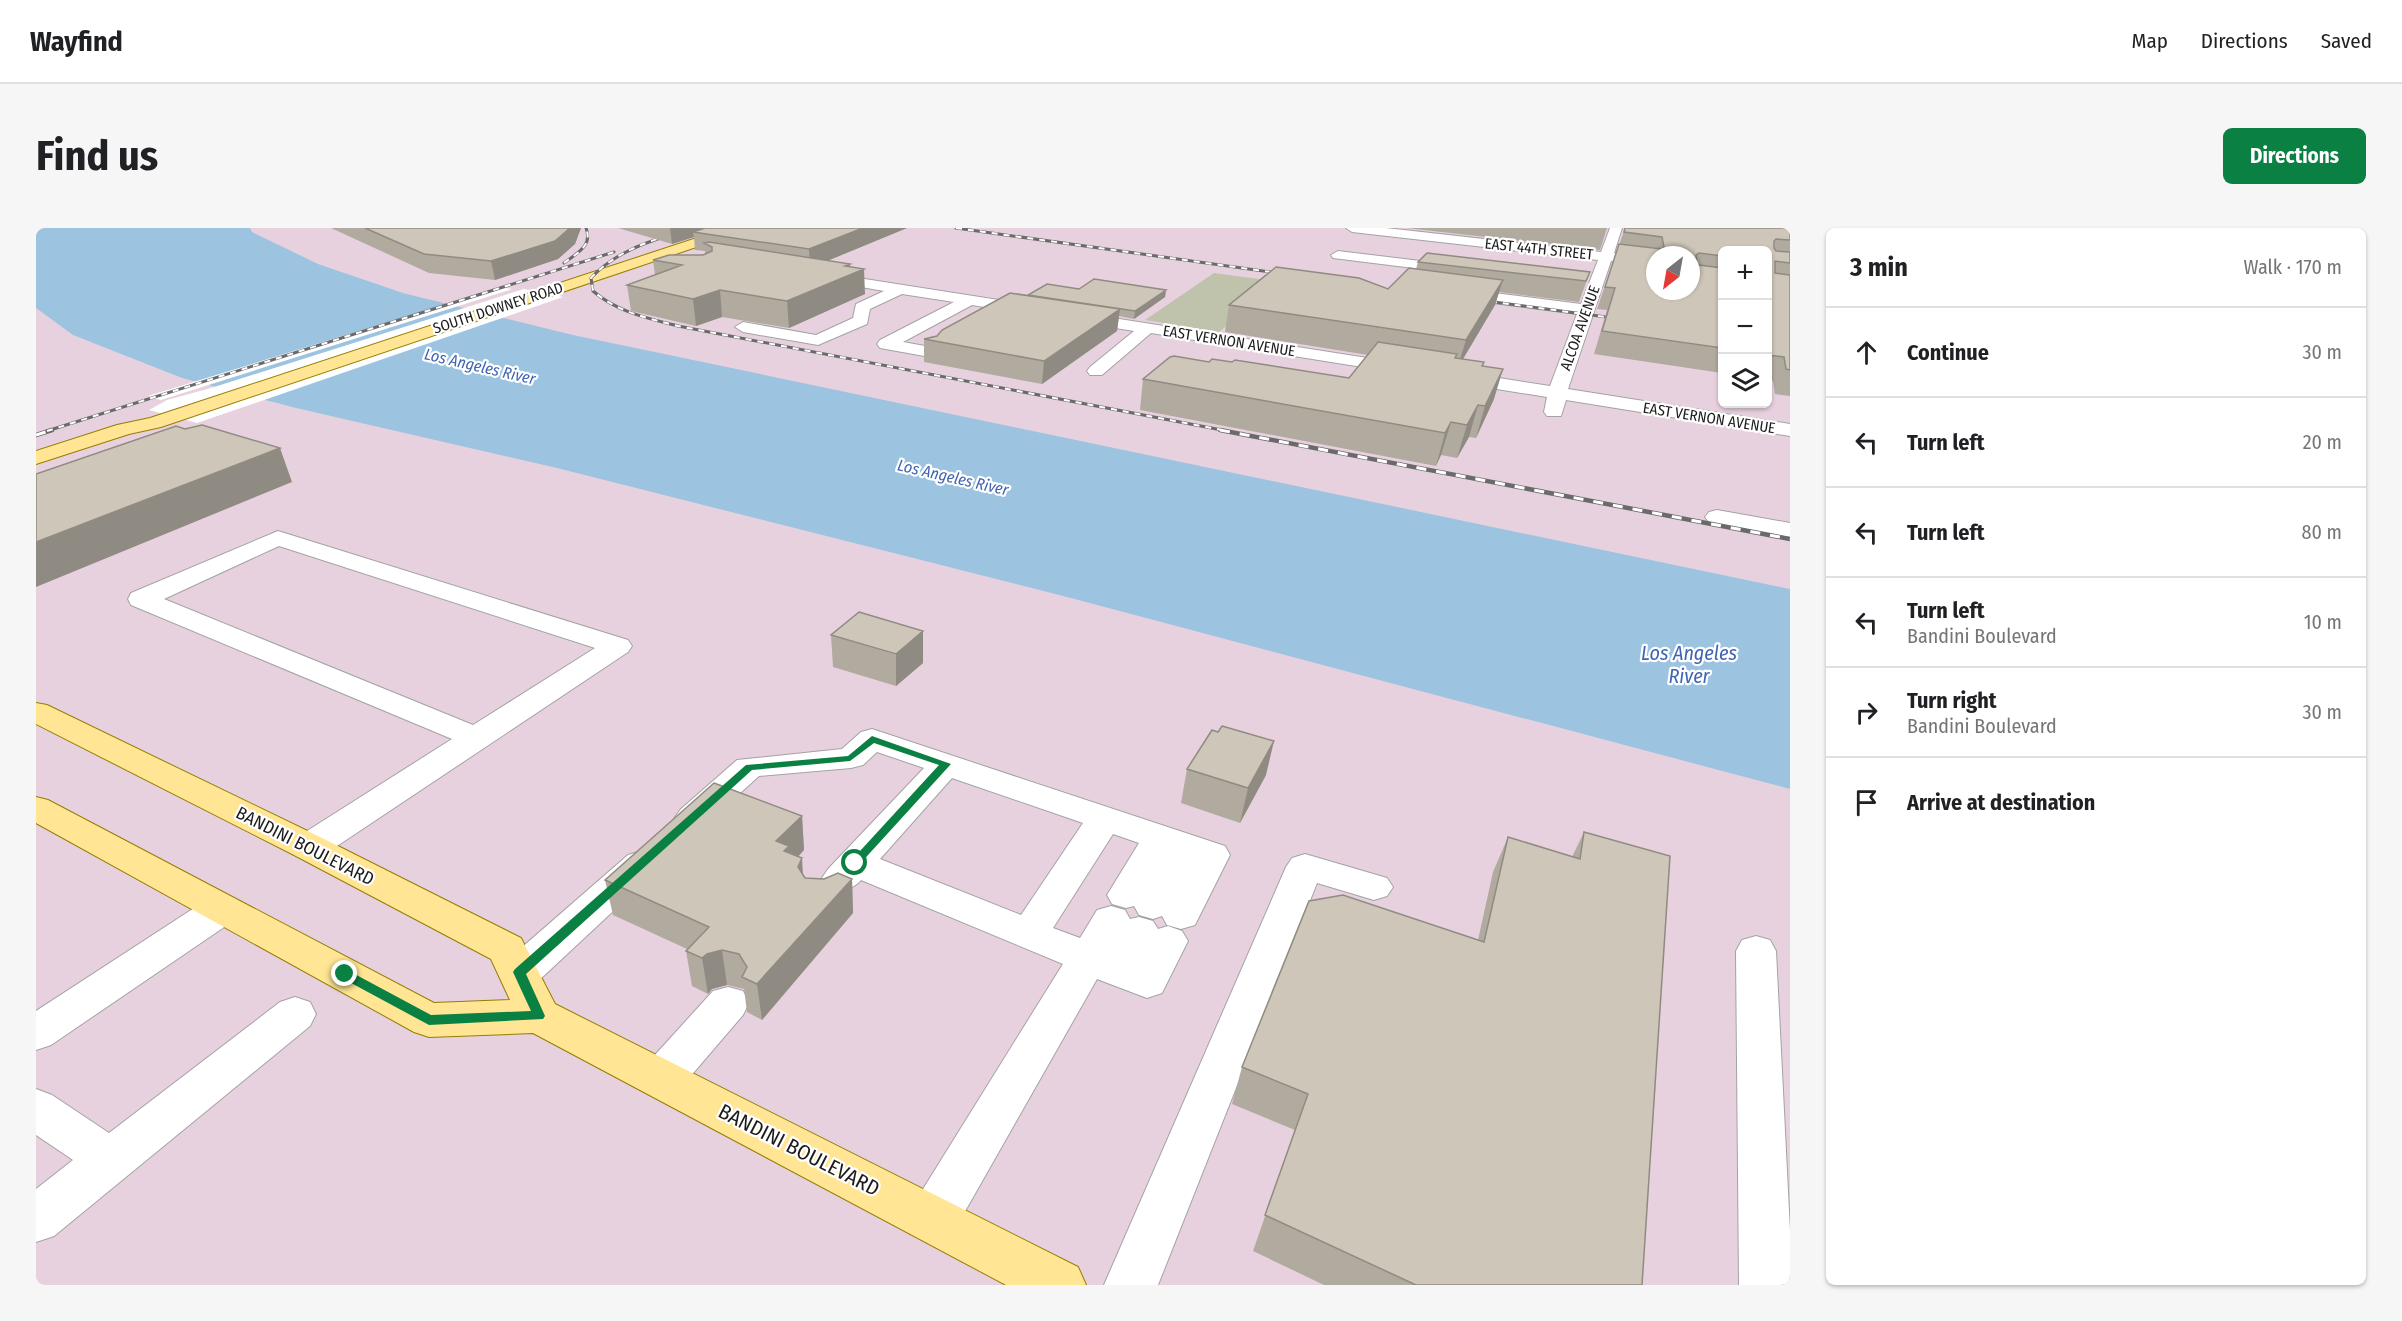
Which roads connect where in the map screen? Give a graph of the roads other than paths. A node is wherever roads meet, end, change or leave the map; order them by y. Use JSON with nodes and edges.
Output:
{"nodes":[{"id":1,"x":740,"y":228,"type":"edge"},
{"id":2,"x":1352,"y":228,"type":"edge"},
{"id":3,"x":1616,"y":228,"type":"edge"},
{"id":4,"x":669,"y":252,"type":"junction"},
{"id":5,"x":1338,"y":255,"type":"dead end"},
{"id":6,"x":695,"y":256,"type":"edge"},
{"id":7,"x":1606,"y":256,"type":"junction"},
{"id":8,"x":1360,"y":258,"type":"junction"},
{"id":9,"x":1646,"y":268,"type":"edge"},
{"id":10,"x":1477,"y":272,"type":"edge"},
{"id":11,"x":799,"y":273,"type":"edge"},
{"id":12,"x":1374,"y":274,"type":"dead end"},
{"id":13,"x":900,"y":289,"type":"junction"},
{"id":14,"x":1444,"y":291,"type":"edge"},
{"id":15,"x":969,"y":300,"type":"junction"},
{"id":16,"x":1587,"y":310,"type":"junction"},
{"id":17,"x":743,"y":327,"type":"edge"},
{"id":18,"x":1147,"y":328,"type":"junction"},
{"id":19,"x":930,"y":352,"type":"edge"},
{"id":20,"x":1302,"y":353,"type":"junction"},
{"id":21,"x":1096,"y":370,"type":"dead end"},
{"id":22,"x":1285,"y":370,"type":"edge"},
{"id":23,"x":1418,"y":371,"type":"edge"},
{"id":24,"x":1441,"y":375,"type":"edge"},
{"id":25,"x":1557,"y":393,"type":"junction"},
{"id":26,"x":154,"y":423,"type":"junction"},
{"id":27,"x":1631,"y":425,"type":"dead end"},
{"id":28,"x":1790,"y":430,"type":"edge"},
{"id":29,"x":36,"y":458,"type":"edge"},
{"id":30,"x":36,"y":475,"type":"edge"},
{"id":31,"x":1717,"y":517,"type":"dead end"},
{"id":32,"x":1790,"y":530,"type":"edge"},
{"id":33,"x":36,"y":712,"type":"edge"},
{"id":34,"x":476,"y":738,"type":"junction"},
{"id":35,"x":946,"y":764,"type":"junction"},
{"id":36,"x":36,"y":808,"type":"edge"},
{"id":37,"x":1105,"y":818,"type":"junction"},
{"id":38,"x":309,"y":847,"type":"junction"},
{"id":39,"x":855,"y":863,"type":"junction"},
{"id":40,"x":1374,"y":887,"type":"dead end"},
{"id":41,"x":822,"y":900,"type":"edge"},
{"id":42,"x":222,"y":909,"type":"junction"},
{"id":43,"x":1146,"y":918,"type":"junction"},
{"id":44,"x":1029,"y":934,"type":"junction"},
{"id":45,"x":1756,"y":951,"type":"dead end"},
{"id":46,"x":1103,"y":964,"type":"junction"},
{"id":47,"x":520,"y":972,"type":"junction"},
{"id":48,"x":728,"y":1004,"type":"dead end"},
{"id":49,"x":295,"y":1014,"type":"dead end"},
{"id":50,"x":539,"y":1016,"type":"junction"},
{"id":51,"x":36,"y":1033,"type":"edge"},
{"id":52,"x":661,"y":1079,"type":"junction"},
{"id":53,"x":36,"y":1109,"type":"edge"},
{"id":54,"x":111,"y":1160,"type":"junction"},
{"id":55,"x":36,"y":1219,"type":"edge"},
{"id":56,"x":933,"y":1219,"type":"junction"},
{"id":57,"x":1059,"y":1285,"type":"edge"},
{"id":58,"x":1131,"y":1285,"type":"edge"},
{"id":59,"x":1766,"y":1285,"type":"edge"}],
"edges":[{"from":1,"to":4,"type":"main road","name":"SOUTH DOWNEY ROAD"},
{"from":2,"to":7,"type":"street","name":"EAST 44TH STREET"},
{"from":3,"to":7,"type":"street","name":"ALCOA AVENUE"},
{"from":4,"to":6,"type":"street"},
{"from":4,"to":26,"type":"main road","name":"SOUTH DOWNEY ROAD"},
{"from":5,"to":8,"type":"street"},
{"from":7,"to":9,"type":"street","name":"EAST 44TH STREET"},
{"from":7,"to":16,"type":"street","name":"ALCOA AVENUE"},
{"from":8,"to":10,"type":"street"},
{"from":8,"to":12,"type":"street"},
{"from":11,"to":13,"type":"street","name":"EAST VERNON AVENUE"},
{"from":13,"to":15,"type":"street","name":"EAST VERNON AVENUE"},
{"from":13,"to":17,"type":"street"},
{"from":14,"to":16,"type":"street"},
{"from":15,"to":18,"type":"street","name":"EAST VERNON AVENUE"},
{"from":15,"to":19,"type":"street"},
{"from":16,"to":25,"type":"street","name":"ALCOA AVENUE"},
{"from":18,"to":20,"type":"street","name":"EAST VERNON AVENUE"},
{"from":18,"to":21,"type":"street"},
{"from":20,"to":22,"type":"street"},
{"from":20,"to":23,"type":"street","name":"EAST VERNON AVENUE"},
{"from":24,"to":25,"type":"street","name":"EAST VERNON AVENUE"},
{"from":25,"to":27,"type":"street"},
{"from":25,"to":28,"type":"street","name":"EAST VERNON AVENUE"},
{"from":26,"to":29,"type":"main road","name":"SOUTH DOWNEY ROAD"},
{"from":26,"to":30,"type":"main road","name":"SOUTH DOWNEY ROAD"},
{"from":31,"to":32,"type":"street"},
{"from":33,"to":38,"type":"main road","name":"BANDINI BOULEVARD"},
{"from":34,"to":34,"type":"street"},
{"from":34,"to":38,"type":"street"},
{"from":35,"to":37,"type":"street"},
{"from":35,"to":39,"type":"street"},
{"from":35,"to":47,"type":"street"},
{"from":36,"to":42,"type":"main road","name":"BANDINI BOULEVARD"},
{"from":37,"to":43,"type":"street"},
{"from":37,"to":44,"type":"street"},
{"from":38,"to":47,"type":"main road","name":"BANDINI BOULEVARD"},
{"from":39,"to":41,"type":"street"},
{"from":39,"to":44,"type":"street"},
{"from":40,"to":58,"type":"street"},
{"from":42,"to":50,"type":"main road","name":"BANDINI BOULEVARD"},
{"from":42,"to":51,"type":"street"},
{"from":43,"to":46,"type":"street"},
{"from":43,"to":46,"type":"street"},
{"from":44,"to":46,"type":"street"},
{"from":45,"to":59,"type":"street"},
{"from":46,"to":56,"type":"street"},
{"from":47,"to":50,"type":"main road","name":"BANDINI BOULEVARD"},
{"from":48,"to":52,"type":"street"},
{"from":49,"to":54,"type":"street"},
{"from":50,"to":52,"type":"main road","name":"BANDINI BOULEVARD"},
{"from":52,"to":56,"type":"main road","name":"BANDINI BOULEVARD"},
{"from":53,"to":54,"type":"street"},
{"from":54,"to":55,"type":"street"},
{"from":56,"to":57,"type":"main road","name":"BANDINI BOULEVARD"}]}
